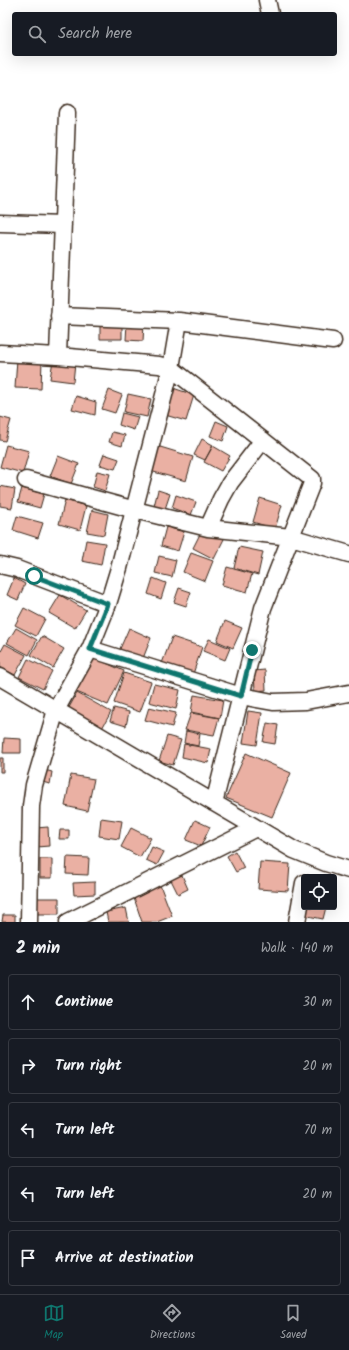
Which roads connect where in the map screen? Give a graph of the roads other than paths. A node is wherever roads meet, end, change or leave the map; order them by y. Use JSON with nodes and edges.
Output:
{"nodes":[{"id":1,"x":267,"y":0,"type":"edge"},
{"id":2,"x":270,"y":12,"type":"edge"},
{"id":3,"x":67,"y":114,"type":"dead end"},
{"id":4,"x":0,"y":223,"type":"edge"},
{"id":5,"x":63,"y":225,"type":"junction"},
{"id":6,"x":59,"y":316,"type":"junction"},
{"id":7,"x":179,"y":321,"type":"junction"},
{"id":8,"x":333,"y":342,"type":"dead end"},
{"id":9,"x":0,"y":353,"type":"edge"},
{"id":10,"x":58,"y":356,"type":"junction"},
{"id":11,"x":171,"y":368,"type":"junction"},
{"id":12,"x":263,"y":440,"type":"junction"},
{"id":13,"x":26,"y":480,"type":"dead end"},
{"id":14,"x":135,"y":510,"type":"junction"},
{"id":15,"x":208,"y":528,"type":"junction"},
{"id":16,"x":291,"y":537,"type":"junction"},
{"id":17,"x":349,"y":554,"type":"edge"},
{"id":18,"x":0,"y":565,"type":"edge"},
{"id":19,"x":108,"y":604,"type":"junction"},
{"id":20,"x":90,"y":649,"type":"junction"},
{"id":21,"x":0,"y":678,"type":"edge"},
{"id":22,"x":349,"y":693,"type":"edge"},
{"id":23,"x":241,"y":696,"type":"junction"},
{"id":24,"x":56,"y":710,"type":"junction"},
{"id":25,"x":214,"y":803,"type":"junction"},
{"id":26,"x":256,"y":828,"type":"junction"},
{"id":27,"x":309,"y":856,"type":"junction"},
{"id":28,"x":349,"y":870,"type":"edge"},
{"id":29,"x":306,"y":874,"type":"edge"},
{"id":30,"x":301,"y":900,"type":"edge"},
{"id":31,"x":29,"y":922,"type":"edge"},
{"id":32,"x":68,"y":922,"type":"edge"},
{"id":33,"x":297,"y":922,"type":"edge"}],
"edges":[{"from":1,"to":2,"type":"street"},
{"from":3,"to":5,"type":"street"},
{"from":4,"to":5,"type":"street"},
{"from":5,"to":6,"type":"street"},
{"from":6,"to":7,"type":"street"},
{"from":6,"to":10,"type":"street"},
{"from":7,"to":8,"type":"street"},
{"from":7,"to":11,"type":"street"},
{"from":9,"to":10,"type":"street"},
{"from":10,"to":11,"type":"street"},
{"from":11,"to":12,"type":"street"},
{"from":11,"to":14,"type":"street"},
{"from":12,"to":15,"type":"street"},
{"from":12,"to":16,"type":"street"},
{"from":13,"to":14,"type":"street"},
{"from":14,"to":15,"type":"street"},
{"from":14,"to":19,"type":"street"},
{"from":15,"to":16,"type":"street"},
{"from":16,"to":17,"type":"street"},
{"from":16,"to":23,"type":"street"},
{"from":18,"to":19,"type":"street"},
{"from":19,"to":20,"type":"street"},
{"from":20,"to":23,"type":"street"},
{"from":20,"to":24,"type":"street"},
{"from":21,"to":24,"type":"street"},
{"from":22,"to":23,"type":"street"},
{"from":23,"to":25,"type":"street"},
{"from":24,"to":25,"type":"street"},
{"from":24,"to":31,"type":"street"},
{"from":25,"to":26,"type":"street"},
{"from":26,"to":27,"type":"street"},
{"from":26,"to":32,"type":"street"},
{"from":27,"to":28,"type":"street"},
{"from":27,"to":29,"type":"street"},
{"from":30,"to":33,"type":"street"}]}
